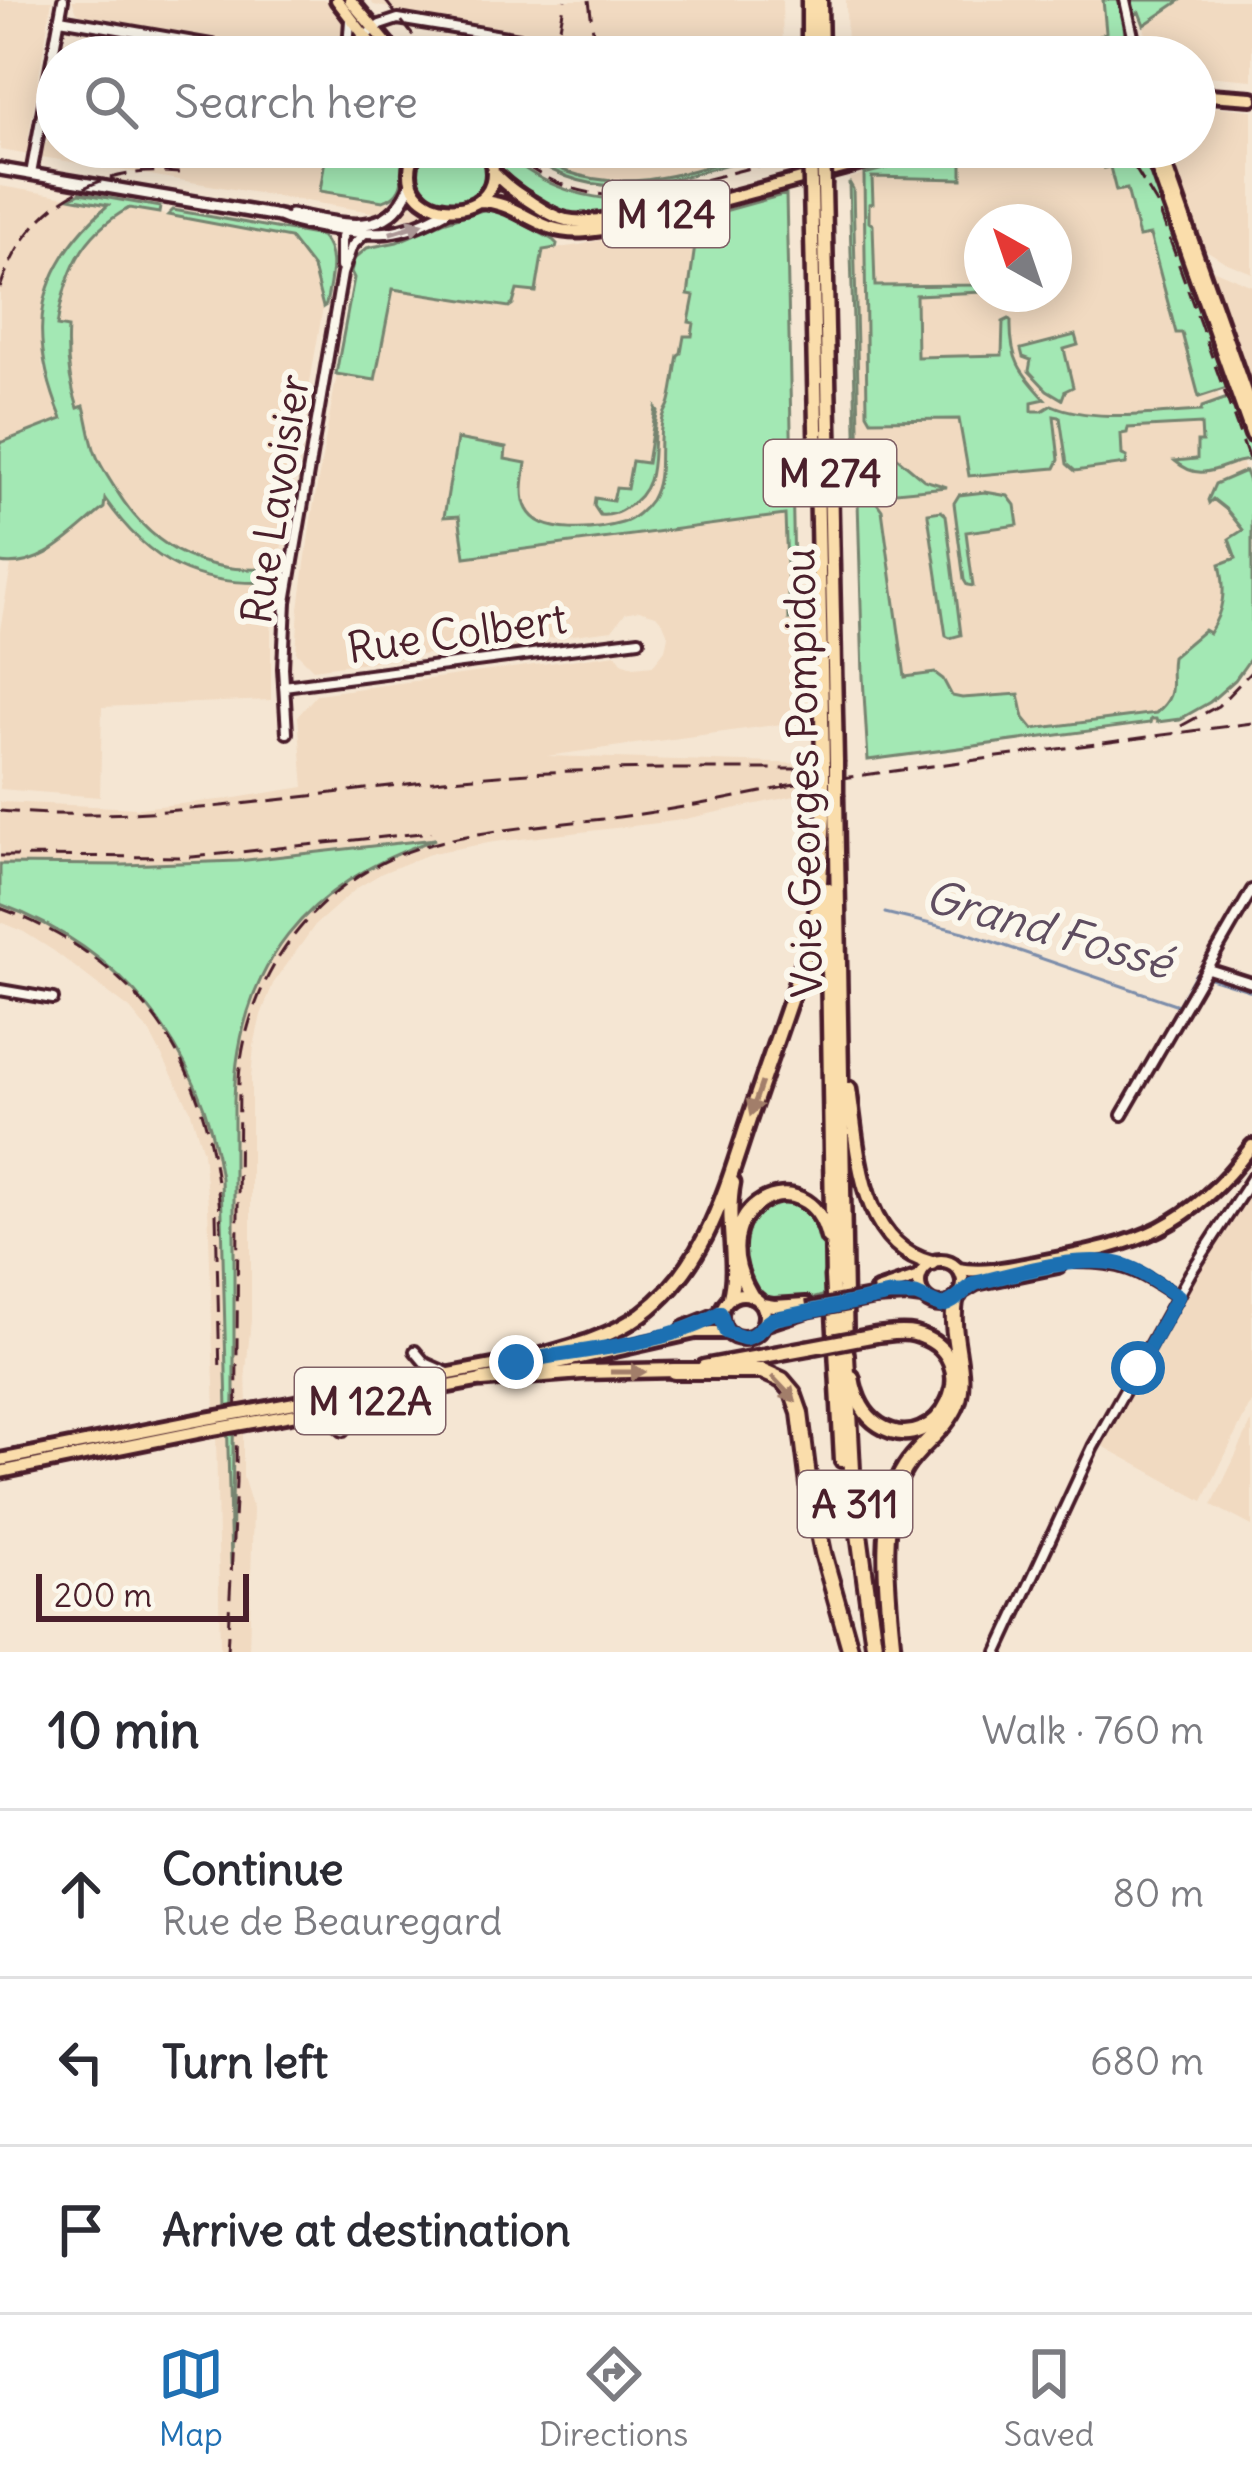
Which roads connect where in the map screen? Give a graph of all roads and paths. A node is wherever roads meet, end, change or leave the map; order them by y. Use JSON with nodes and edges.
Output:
{"nodes":[{"id":1,"x":63,"y":0,"type":"edge"},
{"id":2,"x":337,"y":0,"type":"edge"},
{"id":3,"x":350,"y":0,"type":"edge"},
{"id":4,"x":809,"y":0,"type":"edge"},
{"id":5,"x":820,"y":0,"type":"edge"},
{"id":6,"x":1125,"y":0,"type":"edge"},
{"id":7,"x":60,"y":19,"type":"junction"},
{"id":8,"x":350,"y":20,"type":"junction"},
{"id":9,"x":57,"y":36,"type":"edge"},
{"id":10,"x":159,"y":36,"type":"edge"},
{"id":11,"x":349,"y":36,"type":"edge"},
{"id":12,"x":364,"y":36,"type":"edge"},
{"id":13,"x":366,"y":36,"type":"edge"},
{"id":14,"x":373,"y":36,"type":"edge"},
{"id":15,"x":504,"y":36,"type":"edge"},
{"id":16,"x":809,"y":36,"type":"edge"},
{"id":17,"x":821,"y":36,"type":"edge"},
{"id":18,"x":1133,"y":36,"type":"edge"},
{"id":19,"x":1216,"y":92,"type":"edge"},
{"id":20,"x":1252,"y":95,"type":"edge"},
{"id":21,"x":36,"y":147,"type":"edge"},
{"id":22,"x":411,"y":168,"type":"edge"},
{"id":23,"x":493,"y":168,"type":"edge"},
{"id":24,"x":813,"y":168,"type":"edge"},
{"id":25,"x":814,"y":168,"type":"edge"},
{"id":26,"x":820,"y":168,"type":"edge"},
{"id":27,"x":841,"y":168,"type":"edge"},
{"id":28,"x":1157,"y":168,"type":"edge"},
{"id":29,"x":1167,"y":168,"type":"edge"},
{"id":30,"x":0,"y":169,"type":"edge"},
{"id":31,"x":493,"y":172,"type":"junction"},
{"id":32,"x":31,"y":174,"type":"junction"},
{"id":33,"x":412,"y":181,"type":"junction"},
{"id":34,"x":818,"y":185,"type":"junction"},
{"id":35,"x":478,"y":201,"type":"junction"},
{"id":36,"x":446,"y":211,"type":"junction"},
{"id":37,"x":279,"y":216,"type":"junction"},
{"id":38,"x":365,"y":230,"type":"junction"},
{"id":39,"x":343,"y":231,"type":"junction"},
{"id":40,"x":342,"y":274,"type":"junction"},
{"id":41,"x":1252,"y":412,"type":"edge"},
{"id":42,"x":1252,"y":435,"type":"edge"},
{"id":43,"x":639,"y":640,"type":"dead end"},
{"id":44,"x":284,"y":686,"type":"junction"},
{"id":45,"x":286,"y":733,"type":"dead end"},
{"id":46,"x":830,"y":797,"type":"junction"},
{"id":47,"x":824,"y":816,"type":"junction"},
{"id":48,"x":1252,"y":890,"type":"edge"},
{"id":49,"x":1207,"y":969,"type":"junction"},
{"id":50,"x":1252,"y":983,"type":"edge"},
{"id":51,"x":0,"y":991,"type":"edge"},
{"id":52,"x":52,"y":1000,"type":"dead end"},
{"id":53,"x":841,"y":1040,"type":"junction"},
{"id":54,"x":1122,"y":1115,"type":"dead end"},
{"id":55,"x":744,"y":1135,"type":"junction"},
{"id":56,"x":1252,"y":1150,"type":"edge"},
{"id":57,"x":1252,"y":1178,"type":"edge"},
{"id":58,"x":1077,"y":1262,"type":"junction"},
{"id":59,"x":932,"y":1263,"type":"junction"},
{"id":60,"x":958,"y":1269,"type":"junction"},
{"id":61,"x":919,"y":1277,"type":"junction"},
{"id":62,"x":833,"y":1284,"type":"junction"},
{"id":63,"x":874,"y":1294,"type":"junction"},
{"id":64,"x":958,"y":1296,"type":"junction"},
{"id":65,"x":1178,"y":1296,"type":"junction"},
{"id":66,"x":730,"y":1297,"type":"junction"},
{"id":67,"x":922,"y":1297,"type":"junction"},
{"id":68,"x":757,"y":1300,"type":"junction"},
{"id":69,"x":806,"y":1307,"type":"junction"},
{"id":70,"x":720,"y":1313,"type":"junction"},
{"id":71,"x":764,"y":1324,"type":"junction"},
{"id":72,"x":847,"y":1327,"type":"junction"},
{"id":73,"x":726,"y":1332,"type":"junction"},
{"id":74,"x":846,"y":1355,"type":"joint"},
{"id":75,"x":522,"y":1361,"type":"junction"},
{"id":76,"x":674,"y":1371,"type":"junction"},
{"id":77,"x":452,"y":1375,"type":"junction"},
{"id":78,"x":482,"y":1380,"type":"junction"},
{"id":79,"x":400,"y":1384,"type":"junction"},
{"id":80,"x":354,"y":1404,"type":"junction"},
{"id":81,"x":320,"y":1410,"type":"junction"},
{"id":82,"x":257,"y":1415,"type":"junction"},
{"id":83,"x":206,"y":1425,"type":"junction"},
{"id":84,"x":0,"y":1460,"type":"edge"},
{"id":85,"x":842,"y":1460,"type":"joint"},
{"id":86,"x":0,"y":1472,"type":"edge"},
{"id":87,"x":851,"y":1652,"type":"edge"},
{"id":88,"x":870,"y":1652,"type":"edge"},
{"id":89,"x":892,"y":1652,"type":"edge"},
{"id":90,"x":998,"y":1652,"type":"edge"}],
"edges":[{"from":1,"to":7,"type":"street"},
{"from":2,"to":8,"type":"main road"},
{"from":3,"to":13,"type":"main road"},
{"from":4,"to":16,"type":"highway"},
{"from":5,"to":17,"type":"highway"},
{"from":6,"to":18,"type":"street"},
{"from":7,"to":9,"type":"street"},
{"from":7,"to":10,"type":"street"},
{"from":8,"to":11,"type":"street"},
{"from":8,"to":12,"type":"main road"},
{"from":14,"to":15,"type":"street"},
{"from":19,"to":20,"type":"main road"},
{"from":21,"to":32,"type":"street"},
{"from":22,"to":33,"type":"main road"},
{"from":23,"to":31,"type":"main road"},
{"from":24,"to":31,"type":"main road","number":"M 124"},
{"from":25,"to":34,"type":"highway","name":"Voie Georges Pompidou","number":"M 274","bridge":true},
{"from":26,"to":34,"type":"highway","name":"Voie Georges Pompidou","number":"M 274","bridge":true},
{"from":27,"to":35,"type":"main road","number":"M 124"},
{"from":28,"to":42,"type":"main road"},
{"from":29,"to":41,"type":"main road"},
{"from":30,"to":32,"type":"street"},
{"from":31,"to":35,"type":"main road"},
{"from":32,"to":37,"type":"street"},
{"from":33,"to":36,"type":"main road"},
{"from":33,"to":38,"type":"street"},
{"from":34,"to":46,"type":"highway","name":"Voie Georges Pompidou","number":"M 274","bridge":true},
{"from":35,"to":36,"type":"main road"},
{"from":38,"to":36,"type":"street","one_way":true},
{"from":37,"to":38,"type":"street"},
{"from":37,"to":39,"type":"street"},
{"from":38,"to":39,"type":"street"},
{"from":38,"to":40,"type":"street","name":"Rue Lavoisier"},
{"from":39,"to":40,"type":"street","name":"Rue Lavoisier"},
{"from":40,"to":44,"type":"street","name":"Rue Lavoisier"},
{"from":43,"to":44,"type":"street","name":"Rue Colbert"},
{"from":44,"to":45,"type":"street","name":"Rue Lavoisier"},
{"from":46,"to":47,"type":"highway","name":"Voie Georges Pompidou","number":"M 274"},
{"from":46,"to":53,"type":"highway","name":"Voie Georges Pompidou","number":"M 274"},
{"from":47,"to":55,"type":"highway","one_way":true},
{"from":47,"to":62,"type":"highway","name":"Voie Georges Pompidou","number":"M 274"},
{"from":48,"to":49,"type":"street"},
{"from":49,"to":50,"type":"street"},
{"from":49,"to":54,"type":"street"},
{"from":51,"to":52,"type":"street"},
{"from":53,"to":59,"type":"highway"},
{"from":53,"to":72,"type":"highway","name":"Voie Georges Pompidou","number":"M 274"},
{"from":55,"to":66,"type":"highway"},
{"from":55,"to":75,"type":"highway"},
{"from":56,"to":58,"type":"main road"},
{"from":56,"to":60,"type":"main road"},
{"from":57,"to":65,"type":"street"},
{"from":58,"to":64,"type":"main road"},
{"from":58,"to":65,"type":"street"},
{"from":59,"to":60,"type":"main road"},
{"from":59,"to":61,"type":"main road"},
{"from":60,"to":64,"type":"main road"},
{"from":61,"to":63,"type":"main road"},
{"from":61,"to":67,"type":"main road"},
{"from":62,"to":68,"type":"highway"},
{"from":62,"to":85,"type":"highway","number":"M 274"},
{"from":63,"to":67,"type":"main road"},
{"from":63,"to":69,"type":"main road","bridge":true},
{"from":64,"to":67,"type":"main road"},
{"from":64,"to":89,"type":"highway"},
{"from":65,"to":90,"type":"street"},
{"from":66,"to":68,"type":"main road"},
{"from":66,"to":70,"type":"main road"},
{"from":68,"to":69,"type":"main road"},
{"from":68,"to":71,"type":"main road"},
{"from":69,"to":71,"type":"main road"},
{"from":70,"to":73,"type":"main road"},
{"from":70,"to":75,"type":"main road","number":"M 122A"},
{"from":71,"to":73,"type":"main road"},
{"from":72,"to":74,"type":"highway","number":"M 274"},
{"from":72,"to":76,"type":"highway","number":"M 122A","bridge":true},
{"from":73,"to":78,"type":"main road","number":"M 122A"},
{"from":74,"to":88,"type":"highway","number":"A 311"},
{"from":75,"to":77,"type":"main road","number":"M 122A"},
{"from":78,"to":76,"type":"highway","number":"M 122A","one_way":true},
{"from":76,"to":87,"type":"highway","one_way":true},
{"from":77,"to":79,"type":"main road","number":"M 122A"},
{"from":77,"to":79,"type":"street"},
{"from":78,"to":80,"type":"main road","number":"M 122A"},
{"from":79,"to":82,"type":"main road","number":"M 122A"},
{"from":80,"to":81,"type":"main road","number":"M 122A"},
{"from":80,"to":81,"type":"street"},
{"from":81,"to":82,"type":"main road","number":"M 122A"},
{"from":82,"to":83,"type":"main road","number":"M 122A","bridge":true},
{"from":83,"to":84,"type":"main road","number":"M 122A"},
{"from":83,"to":86,"type":"main road","number":"M 122A"},
{"from":85,"to":88,"type":"highway","number":"A 311"}]}
